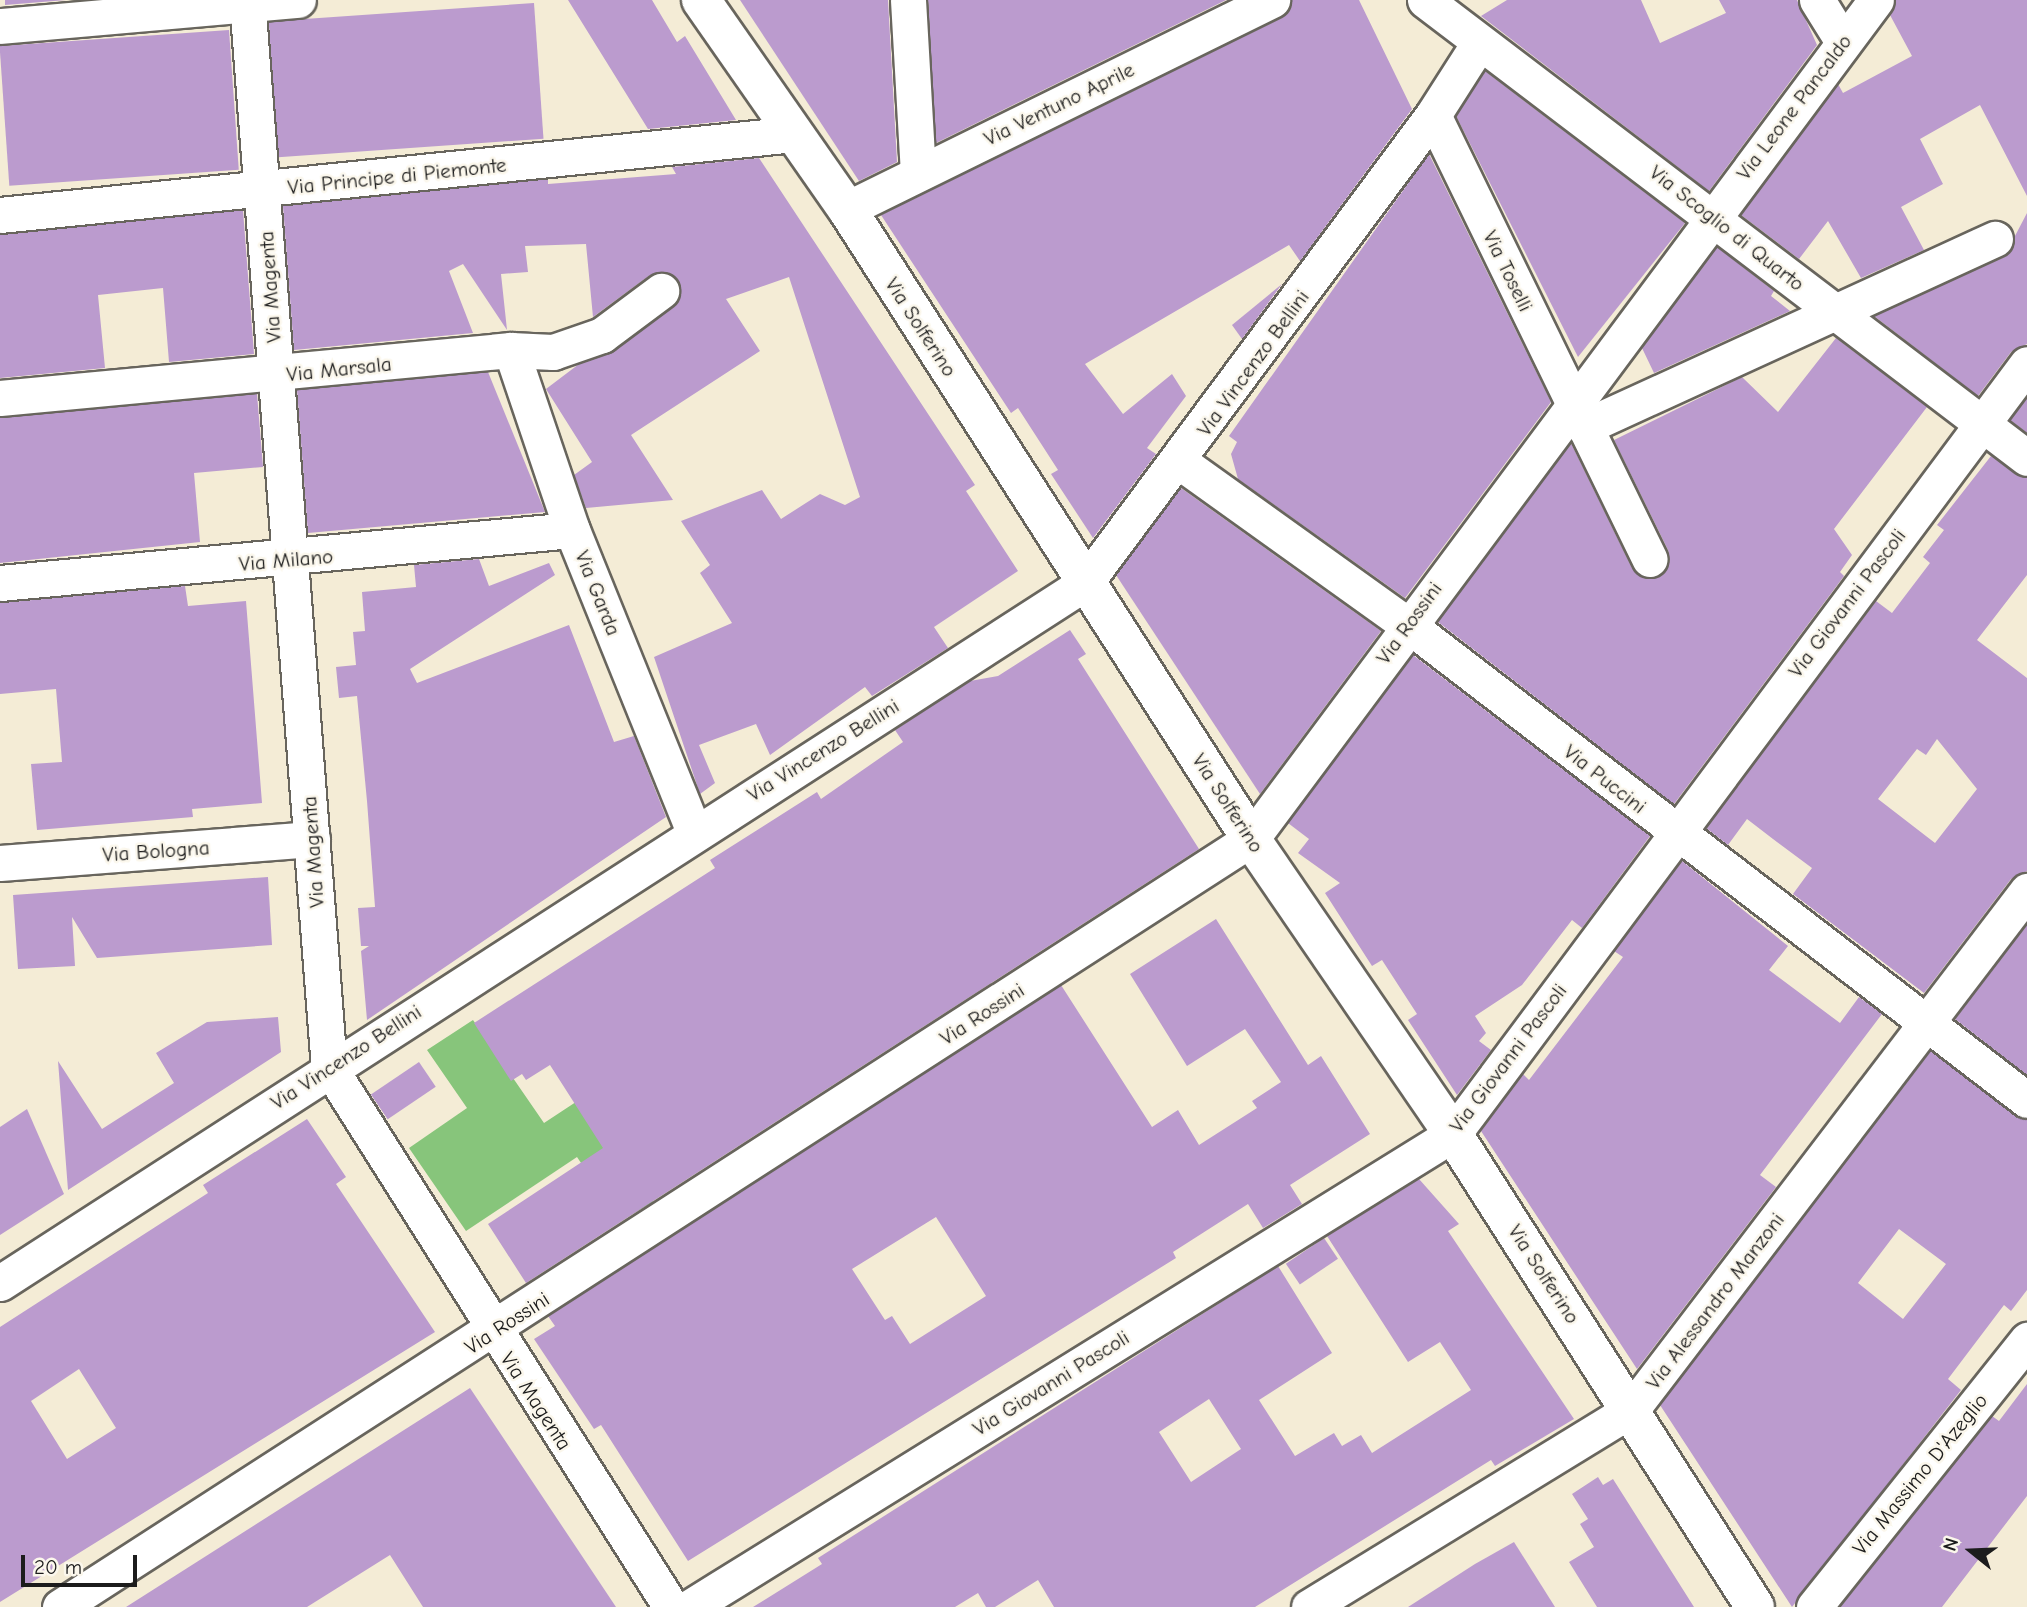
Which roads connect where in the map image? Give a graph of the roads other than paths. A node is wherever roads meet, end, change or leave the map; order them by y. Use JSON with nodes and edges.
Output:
{"nodes":[{"id":1,"x":298,"y":0,"type":"edge"},
{"id":2,"x":701,"y":0,"type":"edge"},
{"id":3,"x":908,"y":0,"type":"edge"},
{"id":4,"x":1272,"y":0,"type":"edge"},
{"id":5,"x":1817,"y":0,"type":"edge"},
{"id":6,"x":1876,"y":0,"type":"edge"},
{"id":7,"x":247,"y":3,"type":"edge"},
{"id":8,"x":1443,"y":4,"type":"edge"},
{"id":9,"x":0,"y":26,"type":"edge"},
{"id":10,"x":1843,"y":42,"type":"junction"},
{"id":11,"x":1479,"y":43,"type":"junction"},
{"id":12,"x":1433,"y":115,"type":"junction"},
{"id":13,"x":794,"y":134,"type":"junction"},
{"id":14,"x":918,"y":173,"type":"junction"},
{"id":15,"x":263,"y":190,"type":"junction"},
{"id":16,"x":847,"y":209,"type":"junction"},
{"id":17,"x":1712,"y":214,"type":"junction"},
{"id":18,"x":0,"y":215,"type":"edge"},
{"id":19,"x":1995,"y":239,"type":"dead end"},
{"id":20,"x":661,"y":291,"type":"dead end"},
{"id":21,"x":1835,"y":313,"type":"junction"},
{"id":22,"x":512,"y":350,"type":"junction"},
{"id":23,"x":2027,"y":365,"type":"edge"},
{"id":24,"x":276,"y":376,"type":"junction"},
{"id":25,"x":0,"y":398,"type":"edge"},
{"id":26,"x":1577,"y":414,"type":"junction"},
{"id":27,"x":1980,"y":423,"type":"junction"},
{"id":28,"x":2027,"y":458,"type":"edge"},
{"id":29,"x":1180,"y":462,"type":"junction"},
{"id":30,"x":572,"y":530,"type":"junction"},
{"id":31,"x":1650,"y":559,"type":"dead end"},
{"id":32,"x":291,"y":560,"type":"junction"},
{"id":33,"x":0,"y":583,"type":"edge"},
{"id":34,"x":1085,"y":583,"type":"junction"},
{"id":35,"x":1408,"y":625,"type":"junction"},
{"id":36,"x":694,"y":832,"type":"junction"},
{"id":37,"x":1675,"y":834,"type":"junction"},
{"id":38,"x":312,"y":839,"type":"junction"},
{"id":39,"x":1251,"y":839,"type":"junction"},
{"id":40,"x":0,"y":863,"type":"edge"},
{"id":41,"x":2027,"y":891,"type":"edge"},
{"id":42,"x":1927,"y":1024,"type":"junction"},
{"id":43,"x":329,"y":1068,"type":"junction"},
{"id":44,"x":2027,"y":1100,"type":"edge"},
{"id":45,"x":1453,"y":1134,"type":"junction"},
{"id":46,"x":0,"y":1283,"type":"edge"},
{"id":47,"x":492,"y":1334,"type":"junction"},
{"id":48,"x":2027,"y":1340,"type":"edge"},
{"id":49,"x":1631,"y":1410,"type":"junction"},
{"id":50,"x":60,"y":1607,"type":"edge"},
{"id":51,"x":671,"y":1607,"type":"edge"},
{"id":52,"x":690,"y":1607,"type":"edge"},
{"id":53,"x":1309,"y":1607,"type":"edge"},
{"id":54,"x":1755,"y":1607,"type":"edge"},
{"id":55,"x":1814,"y":1607,"type":"edge"}],
"edges":[{"from":1,"to":7,"type":"street"},
{"from":2,"to":13,"type":"street","name":"Via Solferino"},
{"from":3,"to":14,"type":"street"},
{"from":4,"to":14,"type":"street","name":"Via Ventuno Aprile"},
{"from":5,"to":10,"type":"street"},
{"from":6,"to":10,"type":"street","name":"Via Leone Pancaldo"},
{"from":7,"to":9,"type":"street"},
{"from":7,"to":15,"type":"street","name":"Via Magenta"},
{"from":8,"to":11,"type":"street","name":"Via Scoglio di Quarto"},
{"from":10,"to":17,"type":"street","name":"Via Leone Pancaldo"},
{"from":11,"to":12,"type":"street","name":"Via Vincenzo Bellini"},
{"from":11,"to":17,"type":"street","name":"Via Scoglio di Quarto"},
{"from":12,"to":26,"type":"street","name":"Via Toselli"},
{"from":12,"to":29,"type":"street","name":"Via Vincenzo Bellini"},
{"from":13,"to":15,"type":"street","name":"Via Principe di Piemonte"},
{"from":13,"to":16,"type":"street","name":"Via Solferino"},
{"from":14,"to":16,"type":"street","name":"Via Ventuno Aprile"},
{"from":15,"to":18,"type":"street","name":"Via Principe di Piemonte"},
{"from":15,"to":24,"type":"street","name":"Via Magenta"},
{"from":16,"to":34,"type":"street","name":"Via Solferino"},
{"from":17,"to":21,"type":"street","name":"Via Scoglio di Quarto"},
{"from":17,"to":26,"type":"street","name":"Via Rossini"},
{"from":19,"to":21,"type":"street"},
{"from":20,"to":22,"type":"street","name":"Via Marsala"},
{"from":21,"to":26,"type":"street"},
{"from":21,"to":27,"type":"street","name":"Via Scoglio di Quarto"},
{"from":22,"to":24,"type":"street","name":"Via Marsala"},
{"from":22,"to":30,"type":"street","name":"Via Garda"},
{"from":23,"to":27,"type":"street","name":"Via Giovanni Pascoli"},
{"from":24,"to":25,"type":"street","name":"Via Marsala"},
{"from":24,"to":32,"type":"street","name":"Via Magenta"},
{"from":26,"to":31,"type":"street","name":"Via Toselli"},
{"from":26,"to":35,"type":"street","name":"Via Rossini"},
{"from":27,"to":28,"type":"street","name":"Via Scoglio di Quarto"},
{"from":27,"to":37,"type":"street","name":"Via Giovanni Pascoli"},
{"from":29,"to":34,"type":"street","name":"Via Vincenzo Bellini"},
{"from":29,"to":35,"type":"street","name":"Via Puccini"},
{"from":30,"to":32,"type":"street","name":"Via Milano"},
{"from":30,"to":36,"type":"street","name":"Via Garda"},
{"from":32,"to":33,"type":"street","name":"Via Milano"},
{"from":32,"to":38,"type":"street","name":"Via Magenta"},
{"from":34,"to":36,"type":"street","name":"Via Vincenzo Bellini"},
{"from":34,"to":39,"type":"street","name":"Via Solferino"},
{"from":35,"to":37,"type":"street","name":"Via Puccini"},
{"from":35,"to":39,"type":"street","name":"Via Rossini"},
{"from":36,"to":43,"type":"street","name":"Via Vincenzo Bellini"},
{"from":37,"to":42,"type":"street","name":"Via Puccini"},
{"from":37,"to":45,"type":"street","name":"Via Giovanni Pascoli"},
{"from":38,"to":40,"type":"street","name":"Via Bologna"},
{"from":38,"to":43,"type":"street","name":"Via Magenta"},
{"from":39,"to":45,"type":"street","name":"Via Solferino"},
{"from":39,"to":47,"type":"street","name":"Via Rossini"},
{"from":41,"to":42,"type":"street","name":"Via Alessandro Manzoni"},
{"from":42,"to":44,"type":"street","name":"Via Puccini"},
{"from":42,"to":49,"type":"street","name":"Via Alessandro Manzoni"},
{"from":43,"to":46,"type":"street","name":"Via Vincenzo Bellini"},
{"from":43,"to":47,"type":"street","name":"Via Magenta"},
{"from":45,"to":49,"type":"street","name":"Via Solferino"},
{"from":45,"to":52,"type":"street","name":"Via Giovanni Pascoli"},
{"from":47,"to":50,"type":"street","name":"Via Rossini"},
{"from":47,"to":51,"type":"street","name":"Via Magenta"},
{"from":48,"to":55,"type":"street","name":"Via Massimo D'Azeglio"},
{"from":49,"to":53,"type":"street","name":"Via Alessandro Manzoni"},
{"from":49,"to":54,"type":"street","name":"Via Solferino"}]}
